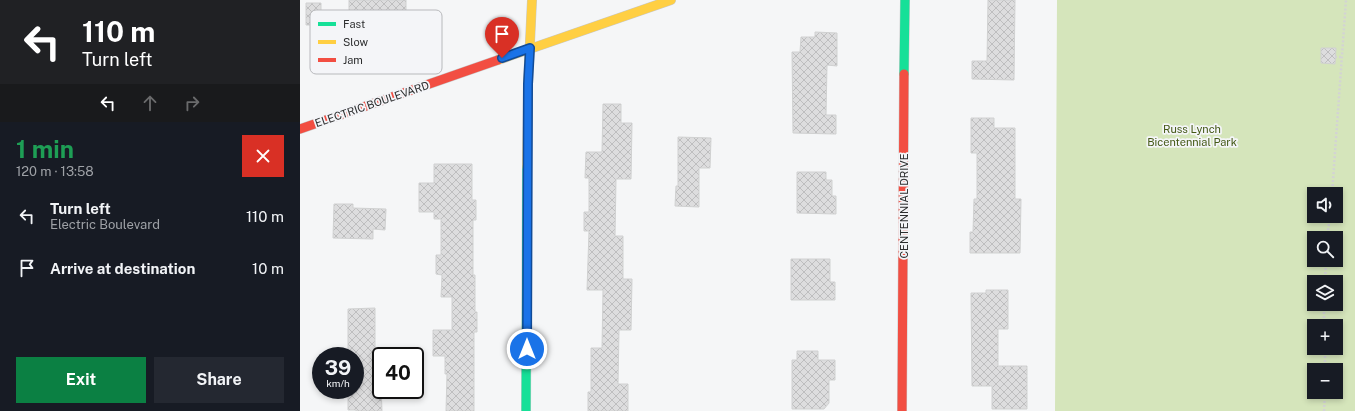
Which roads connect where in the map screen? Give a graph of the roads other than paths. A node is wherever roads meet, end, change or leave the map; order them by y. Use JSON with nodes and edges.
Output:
{"nodes":[{"id":1,"x":532,"y":0,"type":"edge"},
{"id":2,"x":671,"y":0,"type":"edge"},
{"id":3,"x":905,"y":0,"type":"edge"},
{"id":4,"x":530,"y":48,"type":"junction"},
{"id":5,"x":300,"y":129,"type":"edge"},
{"id":6,"x":526,"y":411,"type":"edge"},
{"id":7,"x":902,"y":411,"type":"edge"}],
"edges":[{"from":1,"to":4,"type":"street"},
{"from":2,"to":4,"type":"street","name":"ELECTRIC BOULEVARD"},
{"from":3,"to":7,"type":"street","name":"CENTENNIAL DRIVE"},
{"from":4,"to":5,"type":"street","name":"ELECTRIC BOULEVARD"},
{"from":4,"to":6,"type":"street"}]}
